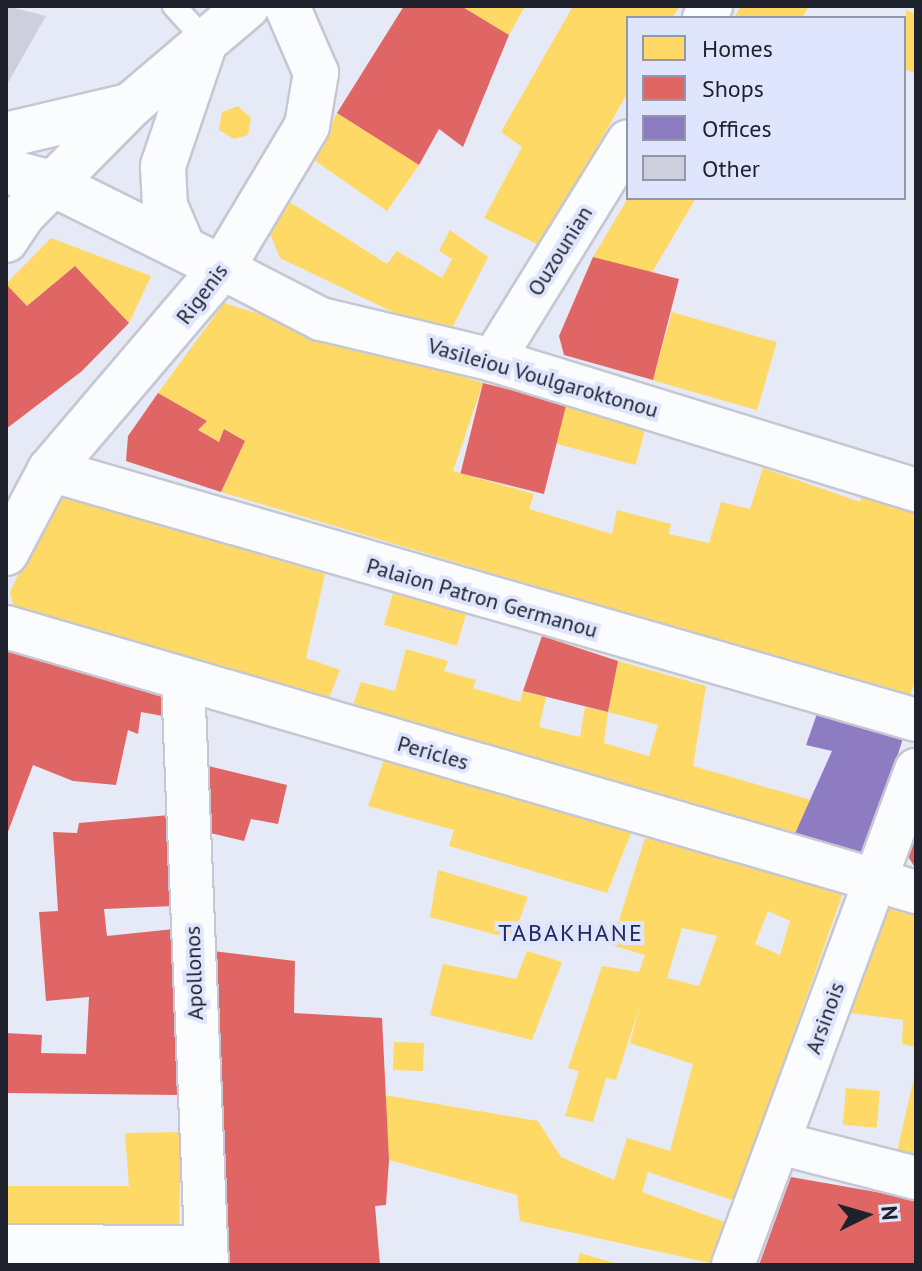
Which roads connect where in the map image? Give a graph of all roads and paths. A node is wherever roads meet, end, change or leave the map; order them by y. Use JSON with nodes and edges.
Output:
{"nodes":[{"id":1,"x":174,"y":6,"type":"edge"},
{"id":2,"x":247,"y":6,"type":"edge"},
{"id":3,"x":287,"y":6,"type":"edge"},
{"id":4,"x":205,"y":40,"type":"junction"},
{"id":5,"x":132,"y":104,"type":"junction"},
{"id":6,"x":6,"y":135,"type":"edge"},
{"id":7,"x":626,"y":144,"type":"edge"},
{"id":8,"x":6,"y":171,"type":"edge"},
{"id":9,"x":22,"y":210,"type":"edge"},
{"id":10,"x":181,"y":243,"type":"junction"},
{"id":11,"x":222,"y":268,"type":"junction"},
{"id":12,"x":493,"y":360,"type":"junction"},
{"id":13,"x":50,"y":470,"type":"junction"},
{"id":14,"x":916,"y":490,"type":"edge"},
{"id":15,"x":6,"y":553,"type":"edge"},
{"id":16,"x":6,"y":627,"type":"edge"},
{"id":17,"x":183,"y":681,"type":"junction"},
{"id":18,"x":916,"y":720,"type":"edge"},
{"id":19,"x":916,"y":770,"type":"edge"},
{"id":20,"x":868,"y":879,"type":"junction"},
{"id":21,"x":916,"y":892,"type":"edge"},
{"id":22,"x":779,"y":1143,"type":"junction"},
{"id":23,"x":916,"y":1178,"type":"edge"},
{"id":24,"x":6,"y":1246,"type":"edge"},
{"id":25,"x":206,"y":1256,"type":"edge"},
{"id":26,"x":733,"y":1265,"type":"edge"}],
"edges":[{"from":1,"to":4,"type":"lane"},
{"from":2,"to":4,"type":"street"},
{"from":3,"to":11,"type":"street","name":"Rigenis"},
{"from":4,"to":5,"type":"street"},
{"from":4,"to":10,"type":"street"},
{"from":5,"to":6,"type":"street"},
{"from":5,"to":9,"type":"street"},
{"from":7,"to":12,"type":"street","name":"Ouzounian"},
{"from":8,"to":9,"type":"street","name":"Vasileiou Voulgaroktonou"},
{"from":9,"to":10,"type":"street","name":"Vasileiou Voulgaroktonou"},
{"from":10,"to":11,"type":"street","name":"Vasileiou Voulgaroktonou"},
{"from":11,"to":12,"type":"street","name":"Vasileiou Voulgaroktonou"},
{"from":11,"to":13,"type":"street","name":"Rigenis"},
{"from":12,"to":14,"type":"street","name":"Vasileiou Voulgaroktonou"},
{"from":13,"to":15,"type":"street","name":"Rigenis"},
{"from":13,"to":18,"type":"street","name":"Palaion Patron Germanou"},
{"from":16,"to":17,"type":"street","name":"Pericles"},
{"from":17,"to":20,"type":"street","name":"Pericles"},
{"from":17,"to":25,"type":"street","name":"Apollonos"},
{"from":19,"to":20,"type":"street","name":"Arsinois"},
{"from":20,"to":21,"type":"street","name":"Pericles"},
{"from":20,"to":22,"type":"street","name":"Arsinois"},
{"from":22,"to":23,"type":"street"},
{"from":22,"to":26,"type":"street","name":"Arsinois"},
{"from":24,"to":25,"type":"street"}]}
